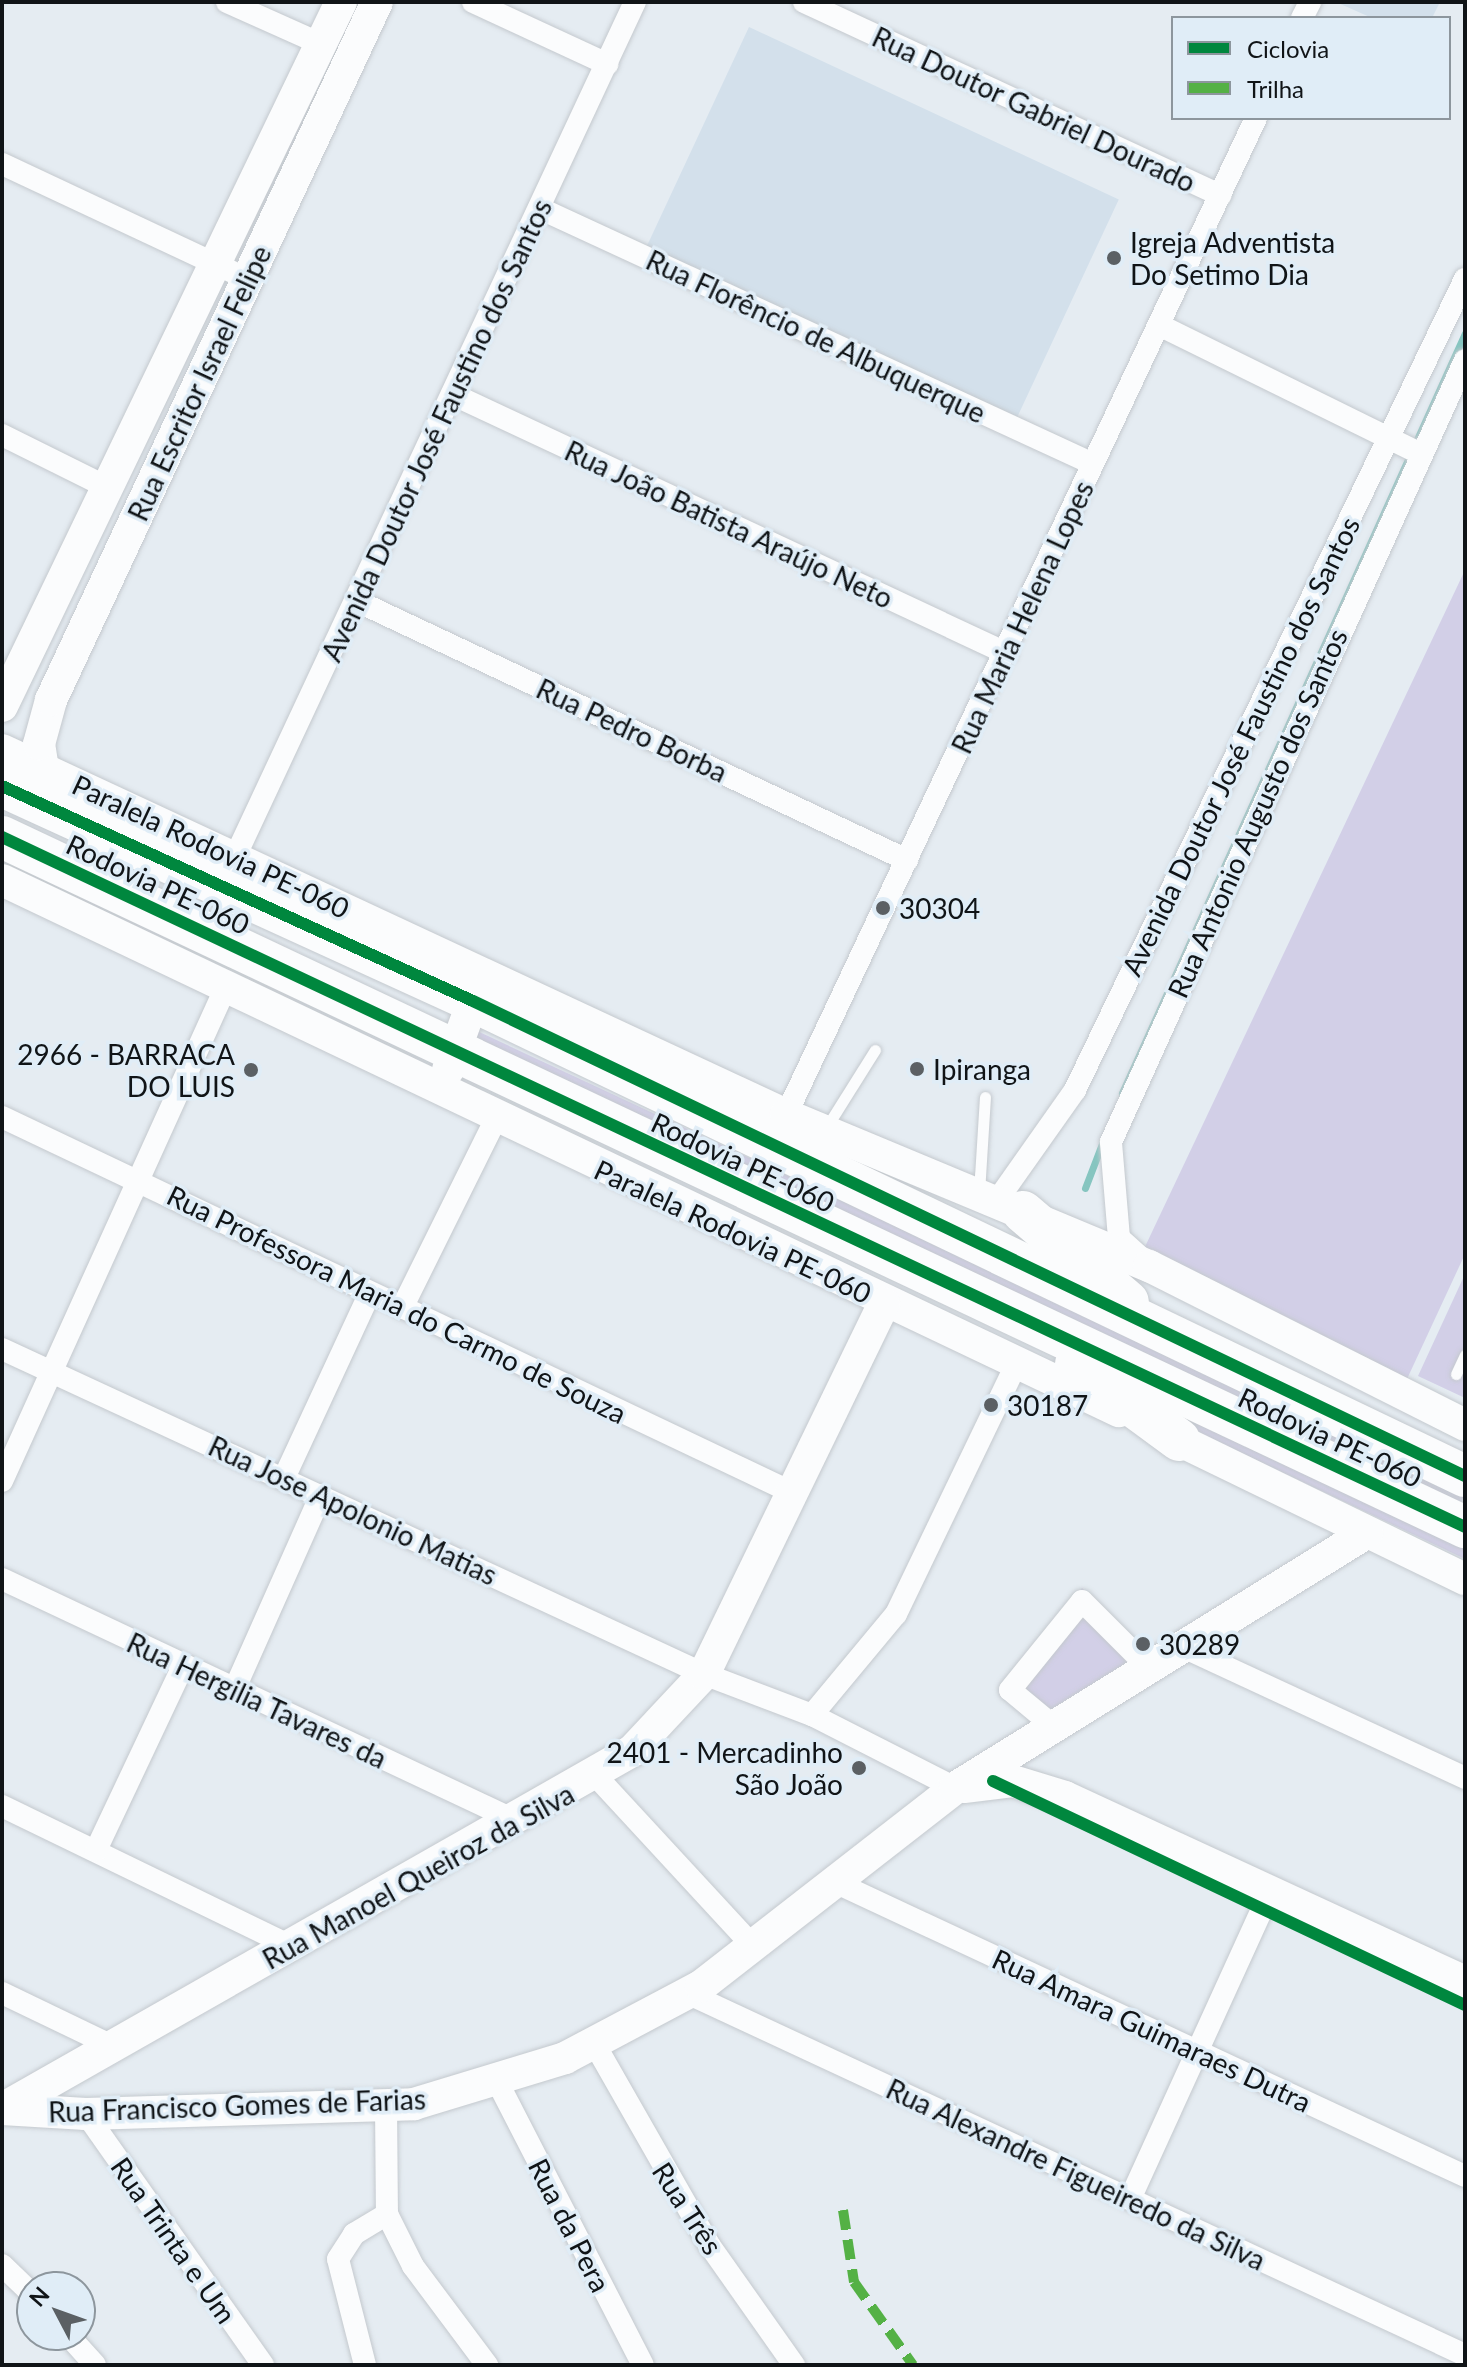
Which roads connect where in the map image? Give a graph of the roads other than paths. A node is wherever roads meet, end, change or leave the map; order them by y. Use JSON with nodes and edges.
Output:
{"nodes":[{"id":1,"x":227,"y":2,"type":"edge"},
{"id":2,"x":341,"y":2,"type":"edge"},
{"id":3,"x":377,"y":2,"type":"edge"},
{"id":4,"x":473,"y":2,"type":"edge"},
{"id":5,"x":635,"y":2,"type":"edge"},
{"id":6,"x":804,"y":2,"type":"edge"},
{"id":7,"x":321,"y":44,"type":"junction"},
{"id":8,"x":607,"y":64,"type":"junction"},
{"id":9,"x":1255,"y":120,"type":"edge"},
{"id":10,"x":2,"y":164,"type":"edge"},
{"id":11,"x":1220,"y":195,"type":"junction"},
{"id":12,"x":539,"y":208,"type":"junction"},
{"id":13,"x":234,"y":272,"type":"junction"},
{"id":14,"x":1465,"y":279,"type":"edge"},
{"id":15,"x":1159,"y":325,"type":"junction"},
{"id":16,"x":1465,"y":360,"type":"edge"},
{"id":17,"x":452,"y":394,"type":"junction"},
{"id":18,"x":2,"y":435,"type":"edge"},
{"id":19,"x":1404,"y":446,"type":"junction"},
{"id":20,"x":1093,"y":464,"type":"junction"},
{"id":21,"x":109,"y":488,"type":"junction"},
{"id":22,"x":357,"y":601,"type":"junction"},
{"id":23,"x":1006,"y":653,"type":"junction"},
{"id":24,"x":4,"y":699,"type":"edge"},
{"id":25,"x":2,"y":750,"type":"edge"},
{"id":26,"x":43,"y":769,"type":"junction"},
{"id":27,"x":2,"y":786,"type":"edge"},
{"id":28,"x":2,"y":837,"type":"edge"},
{"id":29,"x":235,"y":857,"type":"junction"},
{"id":30,"x":907,"y":860,"type":"junction"},
{"id":31,"x":2,"y":880,"type":"edge"},
{"id":32,"x":224,"y":991,"type":"junction"},
{"id":33,"x":490,"y":992,"type":"junction"},
{"id":34,"x":451,"y":1049,"type":"junction"},
{"id":35,"x":875,"y":1050,"type":"dead end"},
{"id":36,"x":451,"y":1093,"type":"junction"},
{"id":37,"x":985,"y":1097,"type":"dead end"},
{"id":38,"x":786,"y":1115,"type":"junction"},
{"id":39,"x":2,"y":1117,"type":"edge"},
{"id":40,"x":496,"y":1119,"type":"junction"},
{"id":41,"x":824,"y":1132,"type":"junction"},
{"id":42,"x":140,"y":1180,"type":"junction"},
{"id":43,"x":999,"y":1204,"type":"junction"},
{"id":44,"x":1149,"y":1266,"type":"junction"},
{"id":45,"x":370,"y":1293,"type":"junction"},
{"id":46,"x":884,"y":1303,"type":"junction"},
{"id":47,"x":402,"y":1308,"type":"junction"},
{"id":48,"x":1008,"y":1313,"type":"junction"},
{"id":49,"x":1166,"y":1335,"type":"junction"},
{"id":50,"x":2,"y":1349,"type":"edge"},
{"id":51,"x":1465,"y":1355,"type":"edge"},
{"id":52,"x":1017,"y":1363,"type":"junction"},
{"id":53,"x":53,"y":1371,"type":"junction"},
{"id":54,"x":1456,"y":1374,"type":"dead end"},
{"id":55,"x":1465,"y":1425,"type":"edge"},
{"id":56,"x":1179,"y":1440,"type":"junction"},
{"id":57,"x":1465,"y":1476,"type":"edge"},
{"id":58,"x":284,"y":1478,"type":"junction"},
{"id":59,"x":2,"y":1481,"type":"edge"},
{"id":60,"x":791,"y":1492,"type":"junction"},
{"id":61,"x":321,"y":1495,"type":"junction"},
{"id":62,"x":1465,"y":1527,"type":"edge"},
{"id":63,"x":1367,"y":1533,"type":"junction"},
{"id":64,"x":2,"y":1579,"type":"edge"},
{"id":65,"x":1465,"y":1579,"type":"edge"},
{"id":66,"x":1183,"y":1647,"type":"junction"},
{"id":67,"x":183,"y":1666,"type":"junction"},
{"id":68,"x":1148,"y":1667,"type":"junction"},
{"id":69,"x":704,"y":1674,"type":"junction"},
{"id":70,"x":235,"y":1688,"type":"junction"},
{"id":71,"x":812,"y":1715,"type":"junction"},
{"id":72,"x":1042,"y":1730,"type":"junction"},
{"id":73,"x":596,"y":1776,"type":"junction"},
{"id":74,"x":1465,"y":1778,"type":"edge"},
{"id":75,"x":955,"y":1788,"type":"junction"},
{"id":76,"x":1065,"y":1797,"type":"junction"},
{"id":77,"x":2,"y":1806,"type":"edge"},
{"id":78,"x":512,"y":1819,"type":"junction"},
{"id":79,"x":96,"y":1850,"type":"junction"},
{"id":80,"x":839,"y":1884,"type":"junction"},
{"id":81,"x":1271,"y":1890,"type":"junction"},
{"id":82,"x":292,"y":1947,"type":"junction"},
{"id":83,"x":754,"y":1947,"type":"junction"},
{"id":84,"x":1465,"y":1982,"type":"edge"},
{"id":85,"x":2,"y":1993,"type":"edge"},
{"id":86,"x":687,"y":1993,"type":"junction"},
{"id":87,"x":594,"y":2043,"type":"junction"},
{"id":88,"x":112,"y":2046,"type":"junction"},
{"id":89,"x":1198,"y":2051,"type":"junction"},
{"id":90,"x":498,"y":2083,"type":"junction"},
{"id":91,"x":386,"y":2105,"type":"junction"},
{"id":92,"x":2,"y":2109,"type":"edge"},
{"id":93,"x":97,"y":2114,"type":"junction"},
{"id":94,"x":1465,"y":2176,"type":"edge"},
{"id":95,"x":1130,"y":2199,"type":"junction"},
{"id":96,"x":387,"y":2214,"type":"junction"},
{"id":97,"x":1465,"y":2355,"type":"edge"},
{"id":98,"x":263,"y":2365,"type":"edge"},
{"id":99,"x":365,"y":2365,"type":"edge"},
{"id":100,"x":487,"y":2365,"type":"edge"},
{"id":101,"x":643,"y":2365,"type":"edge"},
{"id":102,"x":794,"y":2365,"type":"edge"}],
"edges":[{"from":1,"to":7,"type":"street"},
{"from":2,"to":7,"type":"street","name":"Rua Escritor Israel Felipe"},
{"from":3,"to":13,"type":"street","name":"Rua Escritor Israel Felipe"},
{"from":4,"to":8,"type":"street"},
{"from":5,"to":8,"type":"street","name":"Avenida Doutor José Faustino dos Santos"},
{"from":6,"to":11,"type":"street","name":"Rua Doutor Gabriel Dourado"},
{"from":7,"to":13,"type":"street","name":"Rua Escritor Israel Felipe"},
{"from":8,"to":12,"type":"street","name":"Avenida Doutor José Faustino dos Santos"},
{"from":9,"to":11,"type":"street","name":"Rua Maria Helena Lopes"},
{"from":10,"to":13,"type":"street"},
{"from":11,"to":15,"type":"street","name":"Rua Maria Helena Lopes"},
{"from":12,"to":17,"type":"street","name":"Avenida Doutor José Faustino dos Santos"},
{"from":12,"to":20,"type":"street","name":"Rua Florêncio de Albuquerque"},
{"from":13,"to":21,"type":"street","name":"Rua Escritor Israel Felipe"},
{"from":13,"to":26,"type":"street","name":"Rua Escritor Israel Felipe"},
{"from":14,"to":19,"type":"street","name":"Avenida Doutor José Faustino dos Santos"},
{"from":15,"to":19,"type":"street"},
{"from":15,"to":20,"type":"street","name":"Rua Maria Helena Lopes"},
{"from":16,"to":19,"type":"street","name":"Rua Antonio Augusto dos Santos"},
{"from":17,"to":22,"type":"street","name":"Avenida Doutor José Faustino dos Santos"},
{"from":17,"to":23,"type":"street","name":"Rua João Batista Araújo Neto"},
{"from":18,"to":21,"type":"street"},
{"from":19,"to":43,"type":"street","name":"Avenida Doutor José Faustino dos Santos"},
{"from":19,"to":44,"type":"street","name":"Rua Antonio Augusto dos Santos"},
{"from":20,"to":23,"type":"street","name":"Rua Maria Helena Lopes"},
{"from":21,"to":24,"type":"street","name":"Rua Escritor Israel Felipe"},
{"from":22,"to":29,"type":"street","name":"Avenida Doutor José Faustino dos Santos"},
{"from":22,"to":30,"type":"street","name":"Rua Pedro Borba"},
{"from":23,"to":30,"type":"street","name":"Rua Maria Helena Lopes"},
{"from":25,"to":26,"type":"street","name":"Paralela Rodovia PE-060"},
{"from":26,"to":29,"type":"street","name":"Paralela Rodovia PE-060"},
{"from":27,"to":33,"type":"highway","name":"Rodovia PE-060"},
{"from":28,"to":34,"type":"highway","name":"Rodovia PE-060"},
{"from":29,"to":33,"type":"street","name":"Paralela Rodovia PE-060"},
{"from":30,"to":38,"type":"street","name":"Rua Maria Helena Lopes"},
{"from":31,"to":32,"type":"street","name":"Paralela Rodovia PE-060"},
{"from":32,"to":36,"type":"street","name":"Paralela Rodovia PE-060"},
{"from":32,"to":42,"type":"street"},
{"from":33,"to":34,"type":"street"},
{"from":33,"to":38,"type":"street","name":"Paralela Rodovia PE-060"},
{"from":33,"to":49,"type":"highway","name":"Rodovia PE-060"},
{"from":34,"to":36,"type":"street"},
{"from":34,"to":48,"type":"highway","name":"Rodovia PE-060"},
{"from":35,"to":41,"type":"lane"},
{"from":36,"to":40,"type":"street","name":"Paralela Rodovia PE-060"},
{"from":37,"to":43,"type":"lane"},
{"from":38,"to":41,"type":"street","name":"Paralela Rodovia PE-060"},
{"from":39,"to":42,"type":"street","name":"Rua Professora Maria do Carmo de Souza"},
{"from":40,"to":46,"type":"street","name":"Paralela Rodovia PE-060"},
{"from":40,"to":47,"type":"street"},
{"from":41,"to":43,"type":"street","name":"Paralela Rodovia PE-060"},
{"from":42,"to":45,"type":"street","name":"Rua Professora Maria do Carmo de Souza"},
{"from":42,"to":53,"type":"street"},
{"from":43,"to":44,"type":"street","name":"Paralela Rodovia PE-060"},
{"from":43,"to":49,"type":"highway"},
{"from":44,"to":55,"type":"street","name":"Paralela Rodovia PE-060"},
{"from":45,"to":47,"type":"street","name":"Rua Professora Maria do Carmo de Souza"},
{"from":45,"to":58,"type":"street"},
{"from":46,"to":52,"type":"street","name":"Paralela Rodovia PE-060"},
{"from":46,"to":60,"type":"street","name":"Rua Manoel Queiroz da Silva"},
{"from":47,"to":60,"type":"street","name":"Rua Professora Maria do Carmo de Souza"},
{"from":48,"to":56,"type":"highway"},
{"from":48,"to":62,"type":"highway","name":"Rodovia PE-060"},
{"from":49,"to":57,"type":"highway","name":"Rodovia PE-060"},
{"from":50,"to":53,"type":"street","name":"Rua Jose Apolonio Matias"},
{"from":51,"to":54,"type":"lane"},
{"from":52,"to":56,"type":"street","name":"Paralela Rodovia PE-060"},
{"from":52,"to":71,"type":"street"},
{"from":53,"to":58,"type":"street","name":"Rua Jose Apolonio Matias"},
{"from":53,"to":59,"type":"street"},
{"from":56,"to":63,"type":"street","name":"Paralela Rodovia PE-060"},
{"from":58,"to":61,"type":"street","name":"Rua Jose Apolonio Matias"},
{"from":60,"to":69,"type":"street","name":"Rua Manoel Queiroz da Silva"},
{"from":61,"to":69,"type":"street","name":"Rua Jose Apolonio Matias"},
{"from":61,"to":70,"type":"street"},
{"from":63,"to":65,"type":"street","name":"Paralela Rodovia PE-060"},
{"from":63,"to":66,"type":"street","name":"Rua Francisco Gomes de Farias"},
{"from":64,"to":67,"type":"street","name":"Rua Hergilia Tavares da"},
{"from":66,"to":68,"type":"street","name":"Rua Francisco Gomes de Farias"},
{"from":66,"to":74,"type":"street"},
{"from":67,"to":70,"type":"street","name":"Rua Hergilia Tavares da"},
{"from":67,"to":79,"type":"street"},
{"from":68,"to":72,"type":"street","name":"Rua Francisco Gomes de Farias"},
{"from":68,"to":72,"type":"street"},
{"from":69,"to":71,"type":"street","name":"Rua Jose Apolonio Matias"},
{"from":69,"to":73,"type":"street","name":"Rua Manoel Queiroz da Silva"},
{"from":70,"to":78,"type":"street","name":"Rua Hergilia Tavares da"},
{"from":71,"to":75,"type":"street","name":"Rua Jose Apolonio Matias"},
{"from":72,"to":75,"type":"street","name":"Rua Francisco Gomes de Farias"},
{"from":72,"to":76,"type":"street"},
{"from":73,"to":78,"type":"street","name":"Rua Manoel Queiroz da Silva"},
{"from":73,"to":83,"type":"street"},
{"from":75,"to":76,"type":"street"},
{"from":75,"to":80,"type":"street","name":"Rua Francisco Gomes de Farias"},
{"from":76,"to":81,"type":"street"},
{"from":77,"to":79,"type":"street"},
{"from":78,"to":82,"type":"street","name":"Rua Manoel Queiroz da Silva"},
{"from":79,"to":82,"type":"street"},
{"from":80,"to":83,"type":"street","name":"Rua Francisco Gomes de Farias"},
{"from":80,"to":89,"type":"street","name":"Rua Amara Guimaraes Dutra"},
{"from":81,"to":84,"type":"street"},
{"from":81,"to":89,"type":"street"},
{"from":82,"to":88,"type":"street","name":"Rua Manoel Queiroz da Silva"},
{"from":83,"to":86,"type":"street","name":"Rua Francisco Gomes de Farias"},
{"from":85,"to":88,"type":"street"},
{"from":86,"to":87,"type":"street","name":"Rua Francisco Gomes de Farias"},
{"from":86,"to":95,"type":"street","name":"Rua Alexandre Figueiredo da Silva"},
{"from":87,"to":90,"type":"street","name":"Rua Francisco Gomes de Farias"},
{"from":87,"to":102,"type":"street","name":"Rua Três"},
{"from":88,"to":92,"type":"street","name":"Rua Manoel Queiroz da Silva"},
{"from":88,"to":93,"type":"street"},
{"from":89,"to":94,"type":"street","name":"Rua Amara Guimaraes Dutra"},
{"from":89,"to":95,"type":"street"},
{"from":90,"to":91,"type":"street","name":"Rua Francisco Gomes de Farias"},
{"from":90,"to":101,"type":"street","name":"Rua da Pera"},
{"from":91,"to":93,"type":"street","name":"Rua Francisco Gomes de Farias"},
{"from":91,"to":96,"type":"street"},
{"from":92,"to":93,"type":"street","name":"Rua Francisco Gomes de Farias"},
{"from":93,"to":98,"type":"street","name":"Rua Trinta e Um"},
{"from":95,"to":97,"type":"street","name":"Rua Alexandre Figueiredo da Silva"},
{"from":96,"to":99,"type":"street"},
{"from":96,"to":100,"type":"street"}]}
